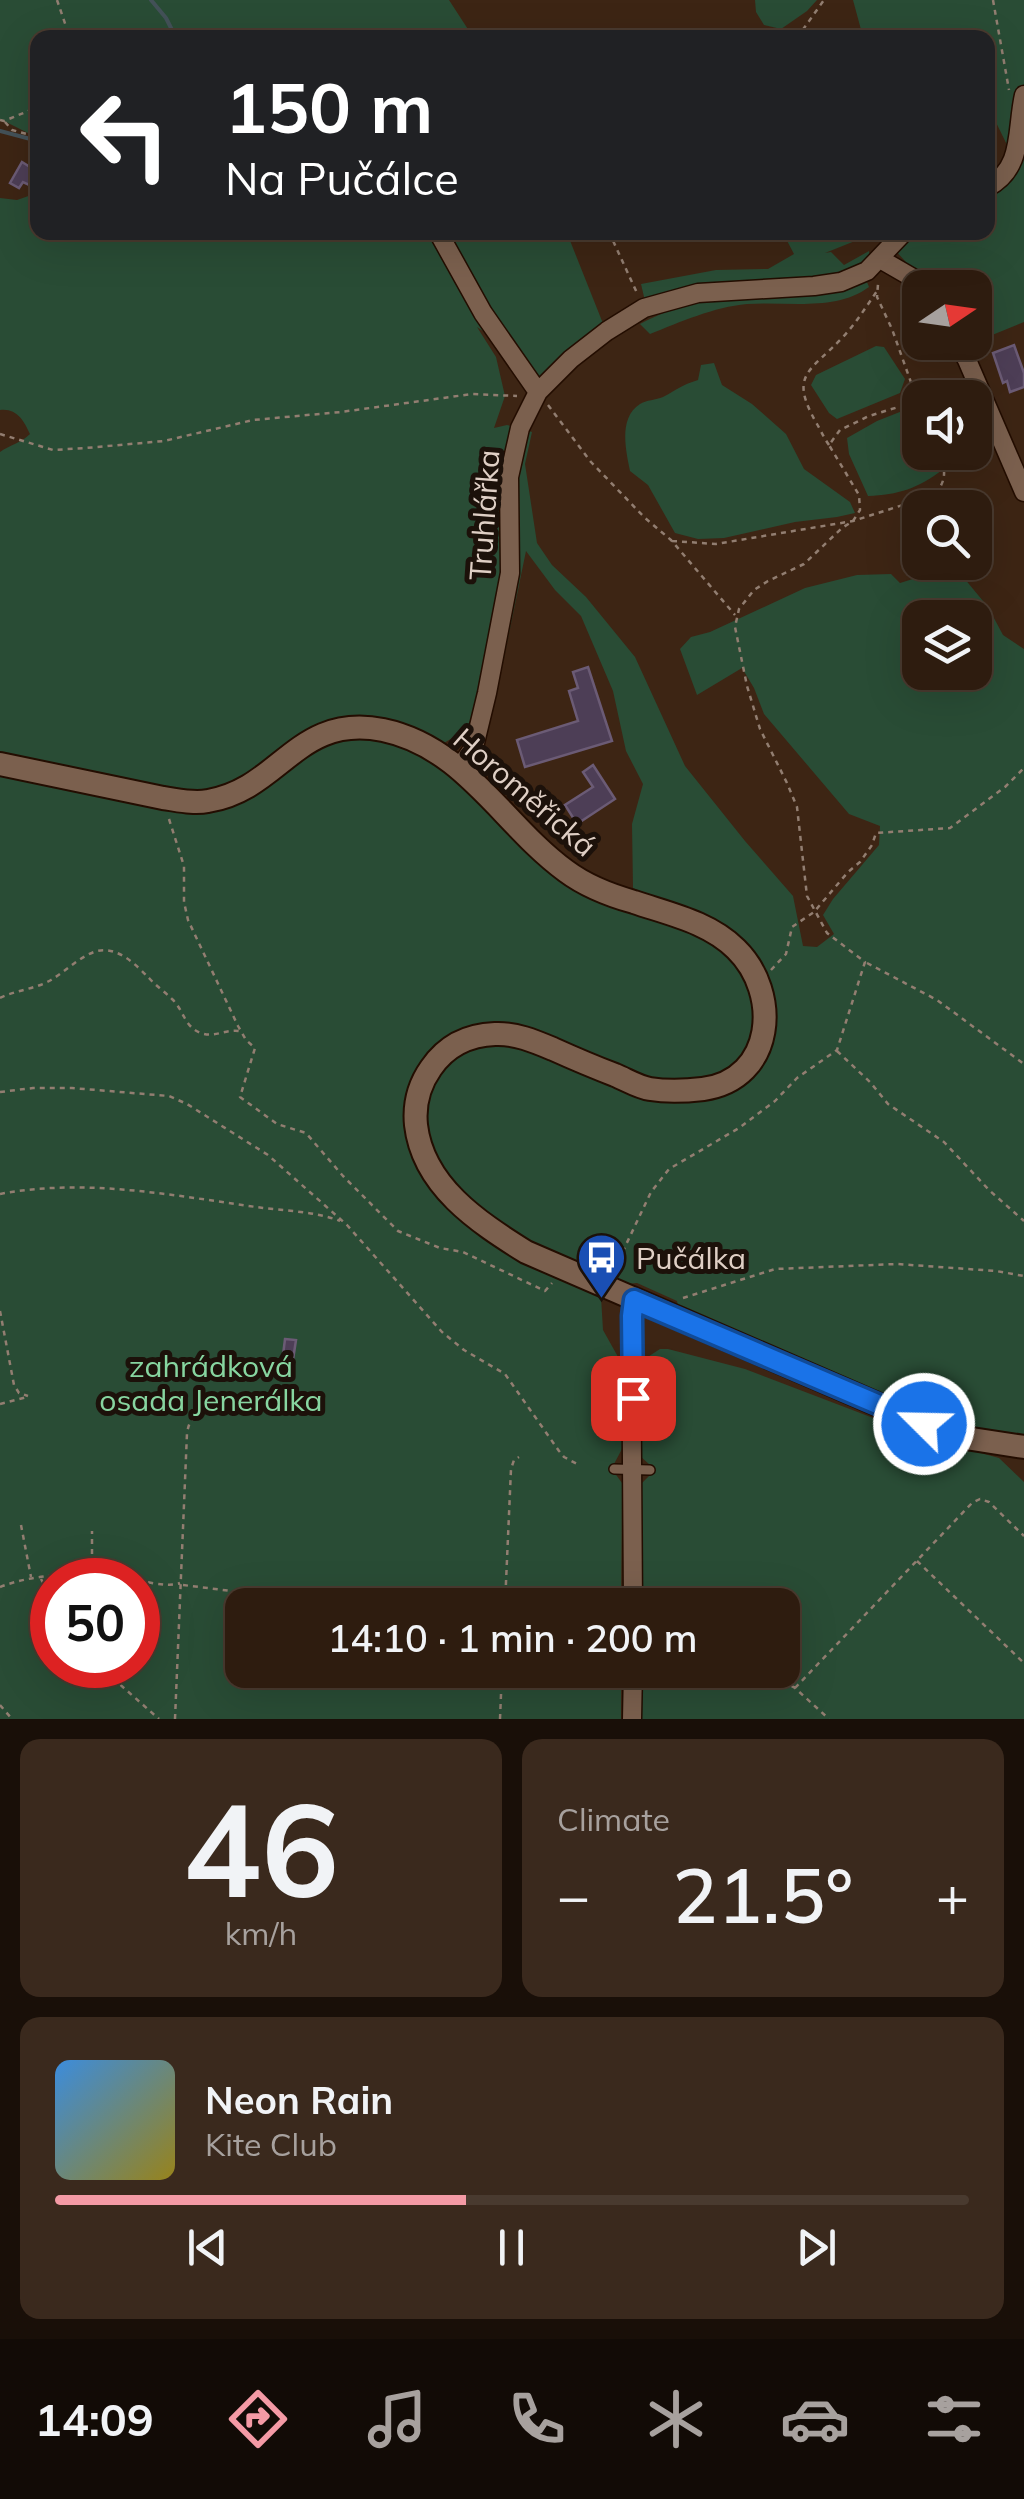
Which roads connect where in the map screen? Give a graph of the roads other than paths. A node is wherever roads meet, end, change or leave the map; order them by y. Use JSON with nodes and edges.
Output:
{"nodes":[{"id":1,"x":1024,"y":94,"type":"edge"},
{"id":2,"x":1020,"y":145,"type":"edge"},
{"id":3,"x":995,"y":183,"type":"edge"},
{"id":4,"x":442,"y":240,"type":"edge"},
{"id":5,"x":897,"y":240,"type":"edge"},
{"id":6,"x":880,"y":259,"type":"junction"},
{"id":7,"x":902,"y":272,"type":"edge"},
{"id":8,"x":967,"y":360,"type":"edge"},
{"id":9,"x":538,"y":392,"type":"junction"},
{"id":10,"x":1024,"y":492,"type":"edge"},
{"id":11,"x":0,"y":764,"type":"edge"},
{"id":12,"x":460,"y":767,"type":"junction"},
{"id":13,"x":634,"y":1300,"type":"junction"},
{"id":14,"x":1024,"y":1447,"type":"edge"},
{"id":15,"x":633,"y":1588,"type":"edge"},
{"id":16,"x":633,"y":1688,"type":"edge"},
{"id":17,"x":632,"y":1719,"type":"edge"}],
"edges":[{"from":1,"to":2,"type":"street"},
{"from":2,"to":3,"type":"street"},
{"from":4,"to":9,"type":"street"},
{"from":5,"to":6,"type":"street"},
{"from":6,"to":7,"type":"street"},
{"from":6,"to":9,"type":"street"},
{"from":8,"to":10,"type":"street"},
{"from":9,"to":12,"type":"street","name":"Truhlářka"},
{"from":11,"to":12,"type":"main road","name":"Horoměřická"},
{"from":12,"to":13,"type":"main road","name":"Horoměřická"},
{"from":13,"to":14,"type":"main road"},
{"from":13,"to":15,"type":"street"},
{"from":16,"to":17,"type":"street"}]}
